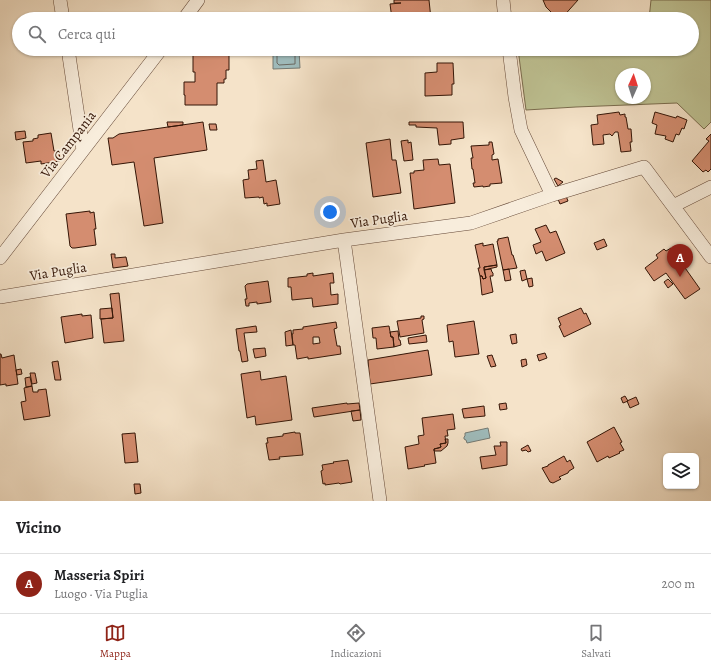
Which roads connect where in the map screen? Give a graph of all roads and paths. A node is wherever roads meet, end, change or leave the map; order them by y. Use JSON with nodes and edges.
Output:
{"nodes":[{"id":1,"x":60,"y":0,"type":"edge"},
{"id":2,"x":198,"y":0,"type":"edge"},
{"id":3,"x":503,"y":0,"type":"edge"},
{"id":4,"x":62,"y":12,"type":"edge"},
{"id":5,"x":189,"y":12,"type":"edge"},
{"id":6,"x":504,"y":12,"type":"edge"},
{"id":7,"x":69,"y":56,"type":"edge"},
{"id":8,"x":156,"y":56,"type":"edge"},
{"id":9,"x":510,"y":56,"type":"edge"},
{"id":10,"x":83,"y":150,"type":"junction"},
{"id":11,"x":711,"y":187,"type":"edge"},
{"id":12,"x":552,"y":195,"type":"junction"},
{"id":13,"x":673,"y":206,"type":"junction"},
{"id":14,"x":344,"y":240,"type":"junction"},
{"id":15,"x":711,"y":257,"type":"edge"},
{"id":16,"x":0,"y":258,"type":"edge"},
{"id":17,"x":0,"y":297,"type":"edge"},
{"id":18,"x":380,"y":501,"type":"edge"}],
"edges":[{"from":1,"to":4,"type":"street"},
{"from":2,"to":5,"type":"street"},
{"from":3,"to":6,"type":"street"},
{"from":7,"to":10,"type":"street"},
{"from":8,"to":10,"type":"street","name":"Via Campania"},
{"from":9,"to":12,"type":"street"},
{"from":10,"to":16,"type":"street","name":"Via Campania"},
{"from":11,"to":13,"type":"street"},
{"from":12,"to":13,"type":"street","name":"Via Puglia"},
{"from":12,"to":14,"type":"street","name":"Via Puglia"},
{"from":13,"to":15,"type":"street","name":"Via Puglia"},
{"from":14,"to":17,"type":"street","name":"Via Puglia"},
{"from":14,"to":18,"type":"street"}]}
